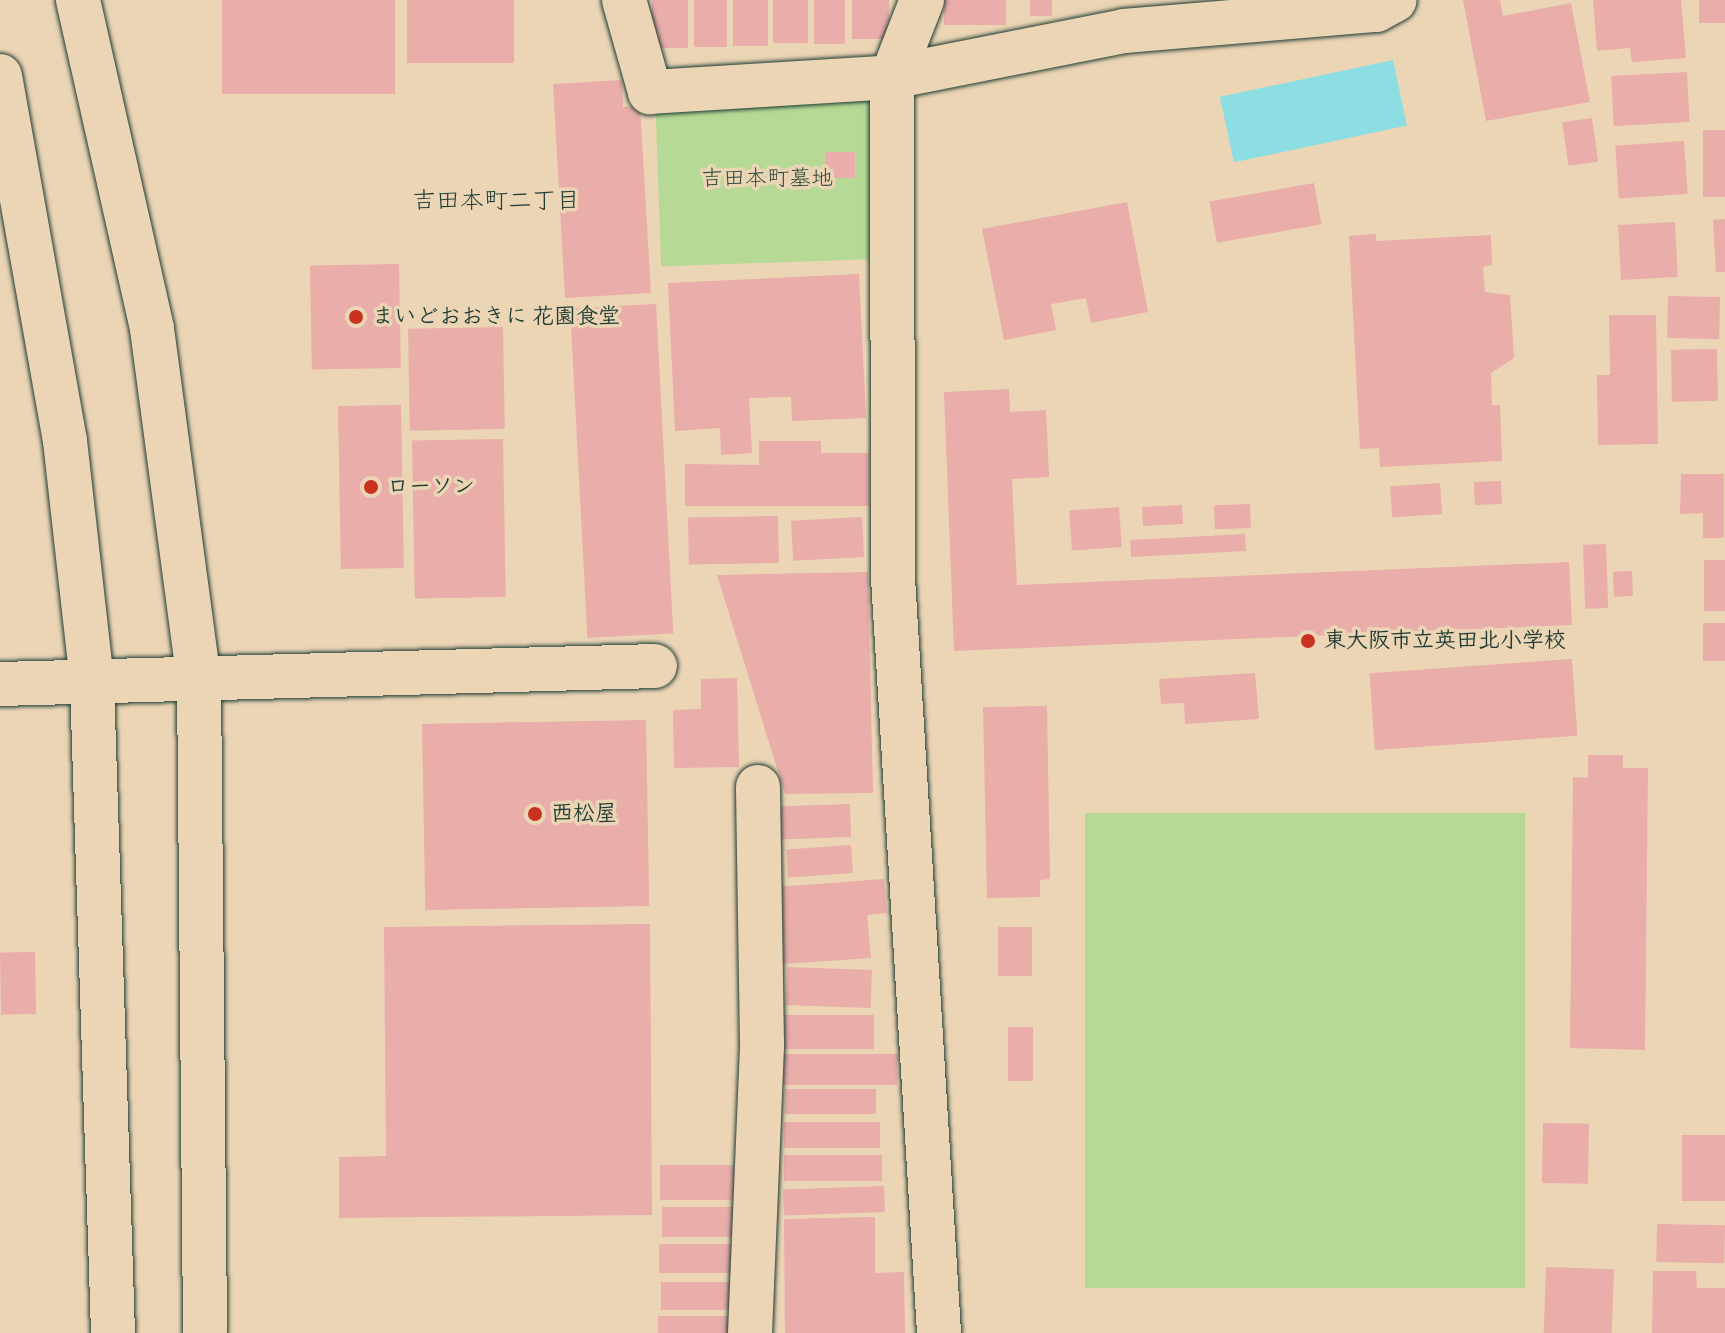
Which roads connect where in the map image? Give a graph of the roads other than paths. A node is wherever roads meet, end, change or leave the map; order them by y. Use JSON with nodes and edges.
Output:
{"nodes":[{"id":1,"x":78,"y":0,"type":"edge"},
{"id":2,"x":624,"y":0,"type":"edge"},
{"id":3,"x":922,"y":0,"type":"edge"},
{"id":4,"x":1395,"y":0,"type":"edge"},
{"id":5,"x":1157,"y":14,"type":"edge"},
{"id":6,"x":0,"y":76,"type":"edge"},
{"id":7,"x":892,"y":77,"type":"junction"},
{"id":8,"x":655,"y":666,"type":"dead end"},
{"id":9,"x":199,"y":680,"type":"junction"},
{"id":10,"x":92,"y":683,"type":"junction"},
{"id":11,"x":0,"y":684,"type":"edge"},
{"id":12,"x":758,"y":787,"type":"dead end"},
{"id":13,"x":113,"y":1333,"type":"edge"},
{"id":14,"x":205,"y":1333,"type":"edge"},
{"id":15,"x":750,"y":1333,"type":"edge"},
{"id":16,"x":939,"y":1333,"type":"edge"}],
"edges":[{"from":1,"to":9,"type":"street"},
{"from":2,"to":7,"type":"street"},
{"from":3,"to":7,"type":"street"},
{"from":4,"to":5,"type":"street"},
{"from":5,"to":7,"type":"street"},
{"from":6,"to":10,"type":"street"},
{"from":7,"to":16,"type":"street"},
{"from":8,"to":9,"type":"street"},
{"from":9,"to":10,"type":"street"},
{"from":9,"to":14,"type":"street"},
{"from":10,"to":11,"type":"street"},
{"from":10,"to":13,"type":"street"},
{"from":12,"to":15,"type":"street"}]}
